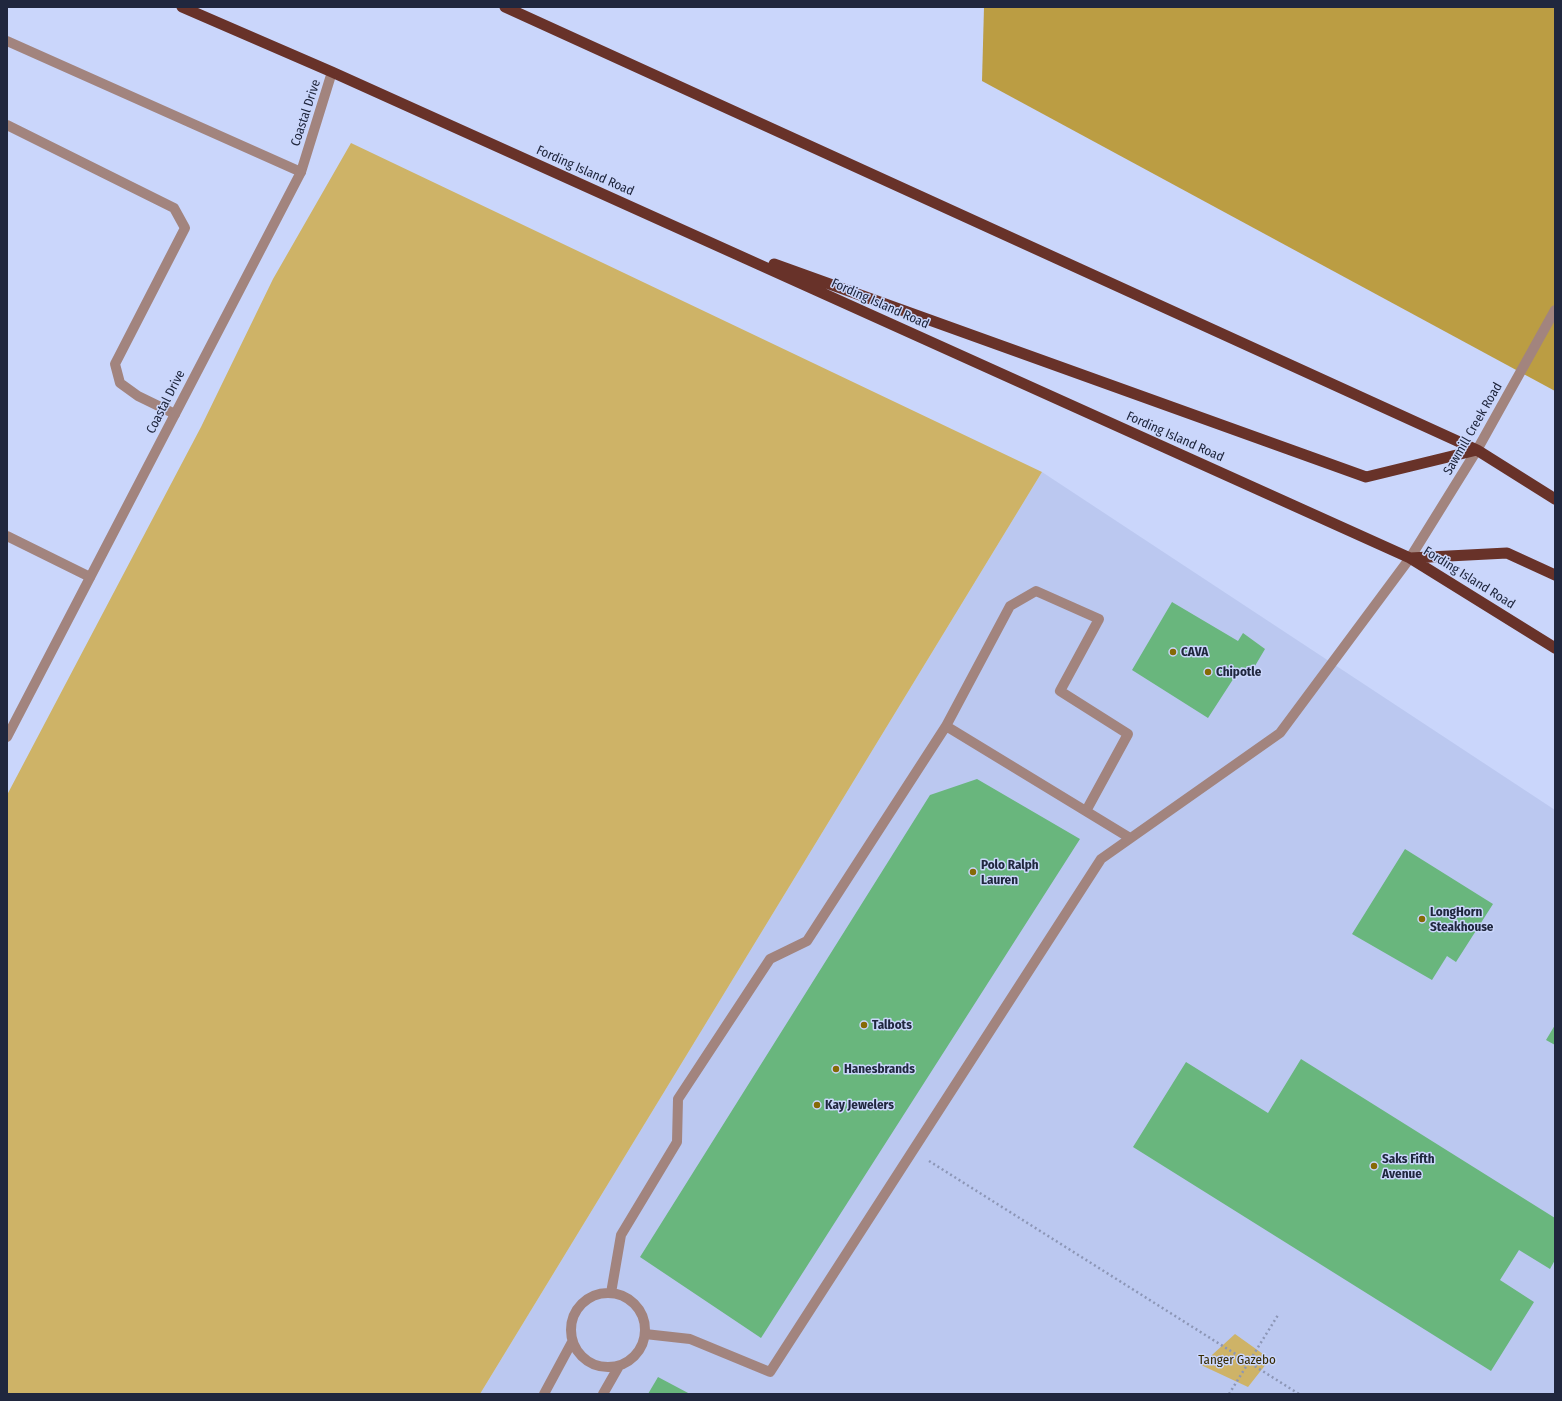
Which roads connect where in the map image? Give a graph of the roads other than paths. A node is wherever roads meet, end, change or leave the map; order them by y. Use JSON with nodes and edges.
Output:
{"nodes":[{"id":1,"x":182,"y":7,"type":"edge"},
{"id":2,"x":504,"y":7,"type":"edge"},
{"id":3,"x":7,"y":41,"type":"edge"},
{"id":4,"x":332,"y":72,"type":"junction"},
{"id":5,"x":7,"y":125,"type":"edge"},
{"id":6,"x":301,"y":172,"type":"junction"},
{"id":7,"x":696,"y":236,"type":"junction"},
{"id":8,"x":1555,"y":310,"type":"edge"},
{"id":9,"x":175,"y":414,"type":"junction"},
{"id":10,"x":1477,"y":450,"type":"junction"},
{"id":11,"x":1555,"y":499,"type":"edge"},
{"id":12,"x":7,"y":536,"type":"edge"},
{"id":13,"x":1410,"y":558,"type":"junction"},
{"id":14,"x":1555,"y":575,"type":"edge"},
{"id":15,"x":90,"y":577,"type":"junction"},
{"id":16,"x":1555,"y":648,"type":"edge"},
{"id":17,"x":946,"y":726,"type":"junction"},
{"id":18,"x":7,"y":737,"type":"edge"},
{"id":19,"x":1086,"y":811,"type":"junction"},
{"id":20,"x":1130,"y":838,"type":"junction"},
{"id":21,"x":611,"y":1293,"type":"junction"},
{"id":22,"x":645,"y":1334,"type":"junction"},
{"id":23,"x":572,"y":1342,"type":"junction"},
{"id":24,"x":619,"y":1366,"type":"junction"},
{"id":25,"x":544,"y":1394,"type":"edge"},
{"id":26,"x":603,"y":1394,"type":"edge"}],
"edges":[{"from":1,"to":4,"type":"highway","name":"Fording Island Road"},
{"from":2,"to":10,"type":"highway"},
{"from":3,"to":6,"type":"street"},
{"from":4,"to":6,"type":"street","name":"Coastal Drive"},
{"from":4,"to":7,"type":"highway","name":"Fording Island Road"},
{"from":5,"to":9,"type":"street"},
{"from":6,"to":9,"type":"street","name":"Coastal Drive"},
{"from":7,"to":10,"type":"highway"},
{"from":7,"to":13,"type":"highway","name":"Fording Island Road"},
{"from":8,"to":10,"type":"street","name":"Sawmill Creek Road"},
{"from":9,"to":15,"type":"street","name":"Coastal Drive"},
{"from":10,"to":11,"type":"highway"},
{"from":10,"to":13,"type":"street","name":"Sawmill Creek Road"},
{"from":12,"to":15,"type":"street"},
{"from":13,"to":14,"type":"highway"},
{"from":13,"to":16,"type":"highway","name":"Fording Island Road"},
{"from":13,"to":20,"type":"street","name":"Sawmill Creek Road"},
{"from":15,"to":18,"type":"street","name":"Coastal Drive"},
{"from":17,"to":19,"type":"street"},
{"from":17,"to":19,"type":"street"},
{"from":17,"to":21,"type":"street"},
{"from":19,"to":20,"type":"street"},
{"from":20,"to":22,"type":"street","name":"Sawmill Creek Road"},
{"from":21,"to":22,"type":"street"},
{"from":21,"to":23,"type":"street"},
{"from":22,"to":24,"type":"street"},
{"from":23,"to":24,"type":"street"},
{"from":23,"to":25,"type":"street"},
{"from":24,"to":26,"type":"street"}]}
